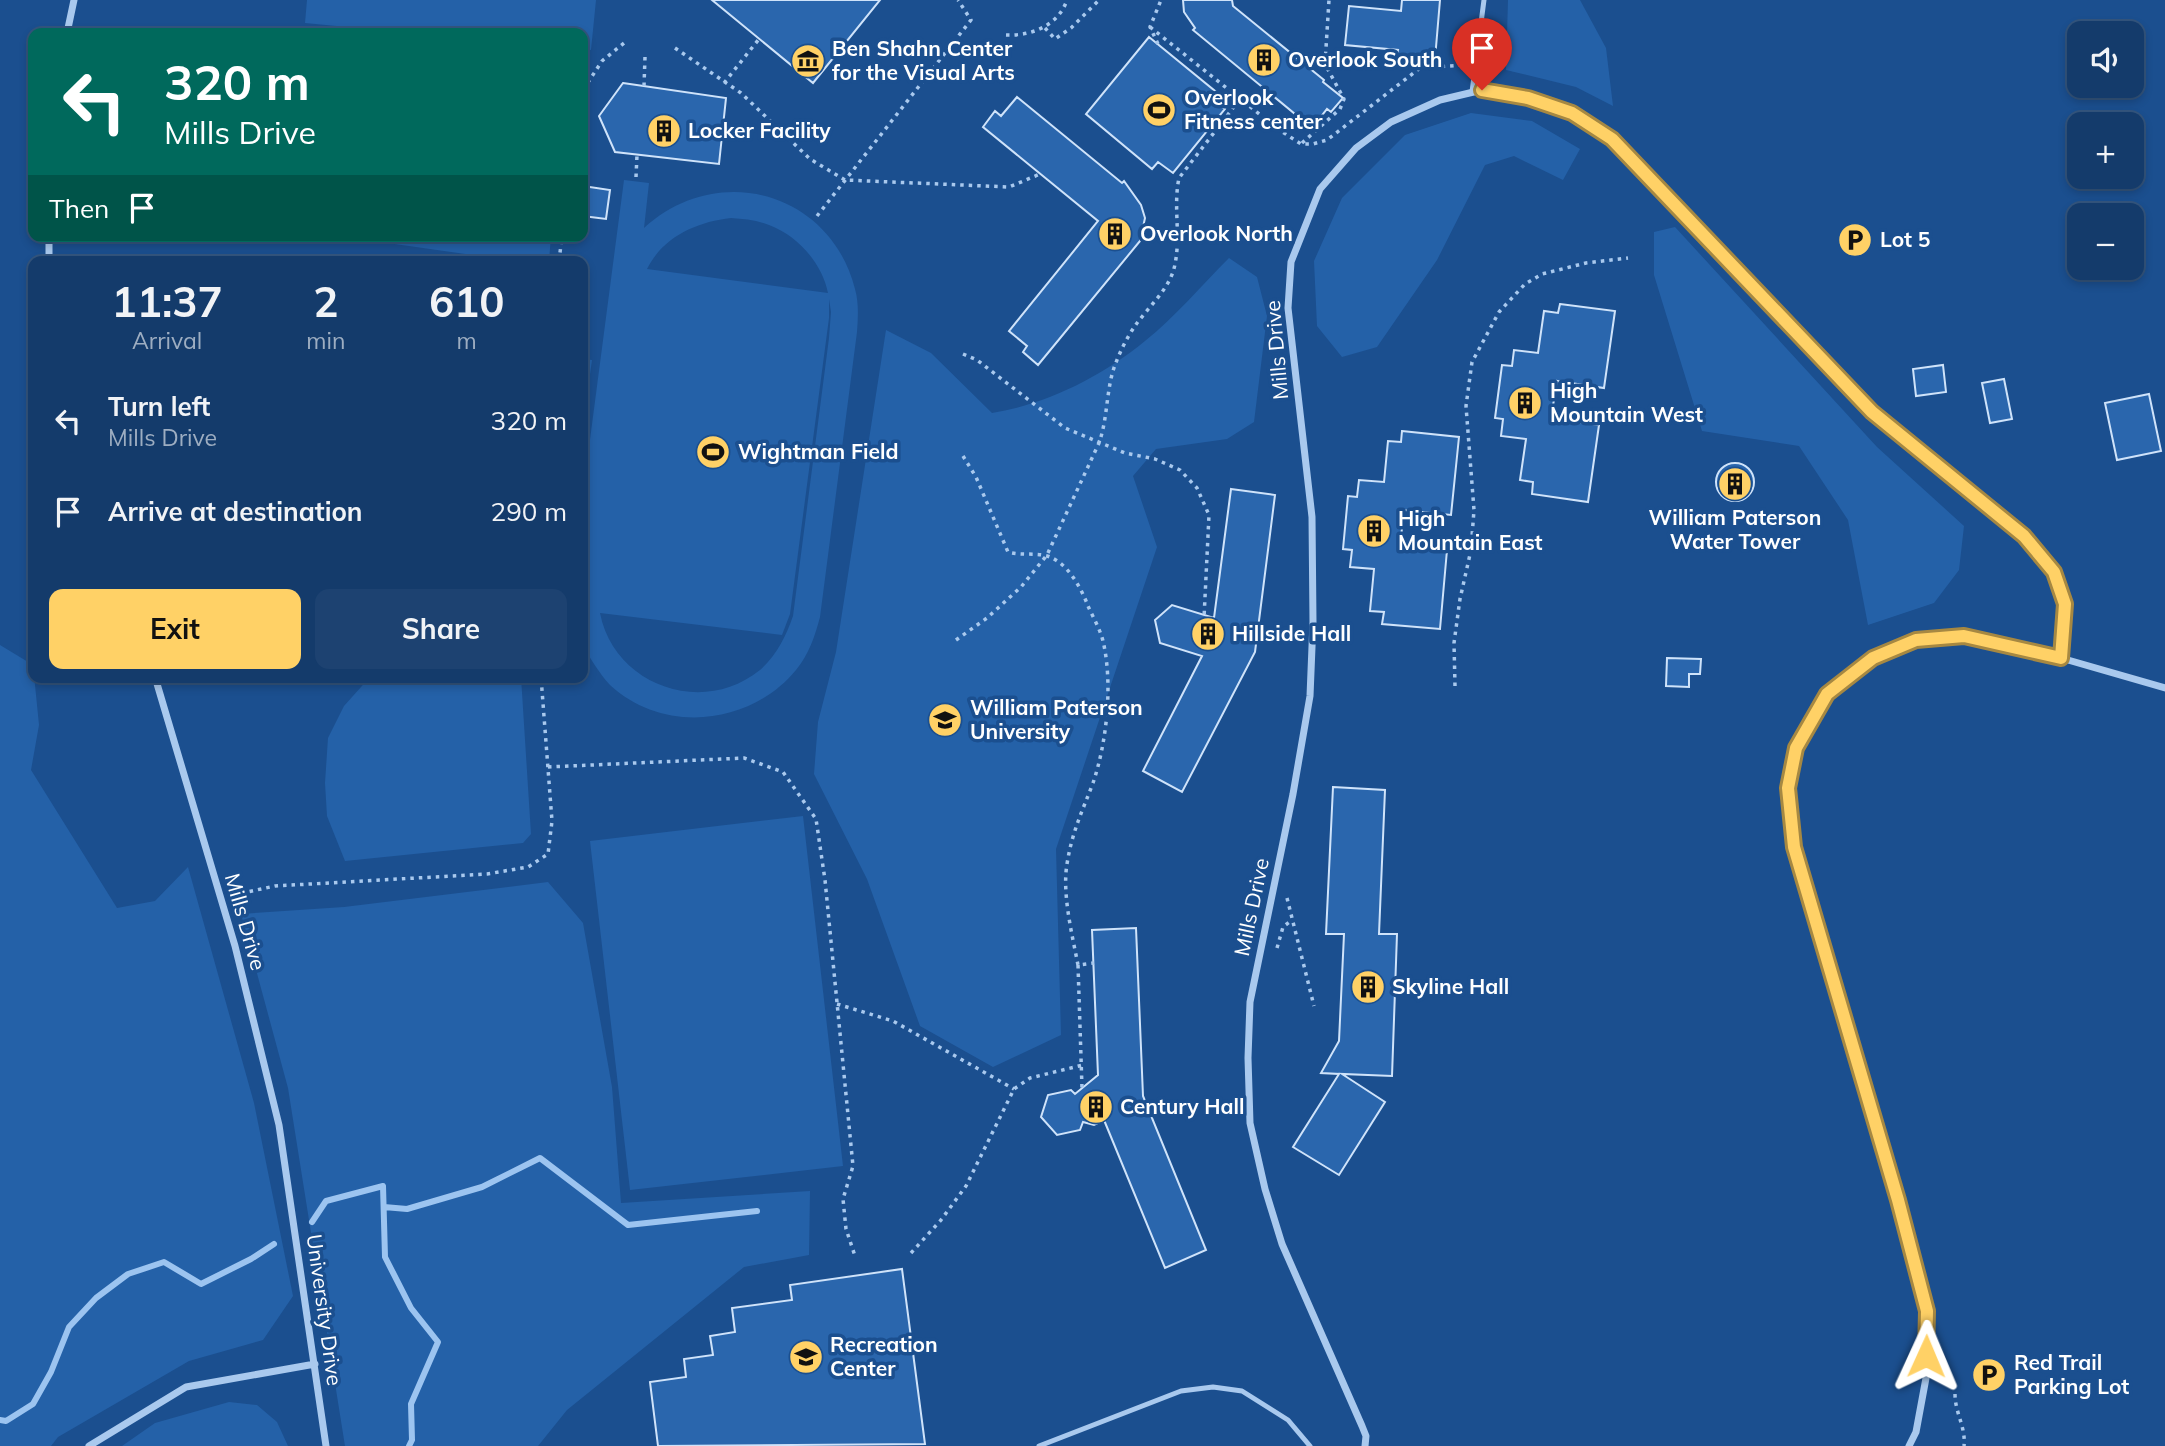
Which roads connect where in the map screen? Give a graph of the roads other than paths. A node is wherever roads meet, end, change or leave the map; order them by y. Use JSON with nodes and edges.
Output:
{"nodes":[{"id":1,"x":74,"y":0,"type":"edge"},
{"id":2,"x":1484,"y":0,"type":"edge"},
{"id":3,"x":67,"y":28,"type":"edge"},
{"id":4,"x":1472,"y":92,"type":"junction"},
{"id":5,"x":2061,"y":658,"type":"junction"},
{"id":6,"x":157,"y":683,"type":"edge"},
{"id":7,"x":2165,"y":688,"type":"edge"},
{"id":8,"x":288,"y":1179,"type":"joint"},
{"id":9,"x":315,"y":1364,"type":"junction"},
{"id":10,"x":89,"y":1446,"type":"edge"},
{"id":11,"x":326,"y":1446,"type":"edge"},
{"id":12,"x":1039,"y":1446,"type":"edge"},
{"id":13,"x":1310,"y":1446,"type":"edge"},
{"id":14,"x":1365,"y":1446,"type":"edge"},
{"id":15,"x":1909,"y":1446,"type":"edge"}],
"edges":[{"from":1,"to":3,"type":"street"},
{"from":2,"to":4,"type":"lane"},
{"from":4,"to":5,"type":"street","name":"Mills Drive"},
{"from":4,"to":14,"type":"street","name":"Mills Drive"},
{"from":5,"to":7,"type":"street"},
{"from":5,"to":15,"type":"street"},
{"from":6,"to":8,"type":"street","name":"Mills Drive"},
{"from":8,"to":9,"type":"street","name":"University Drive"},
{"from":9,"to":10,"type":"street"},
{"from":9,"to":11,"type":"street","name":"University Drive"},
{"from":12,"to":13,"type":"lane"}]}
